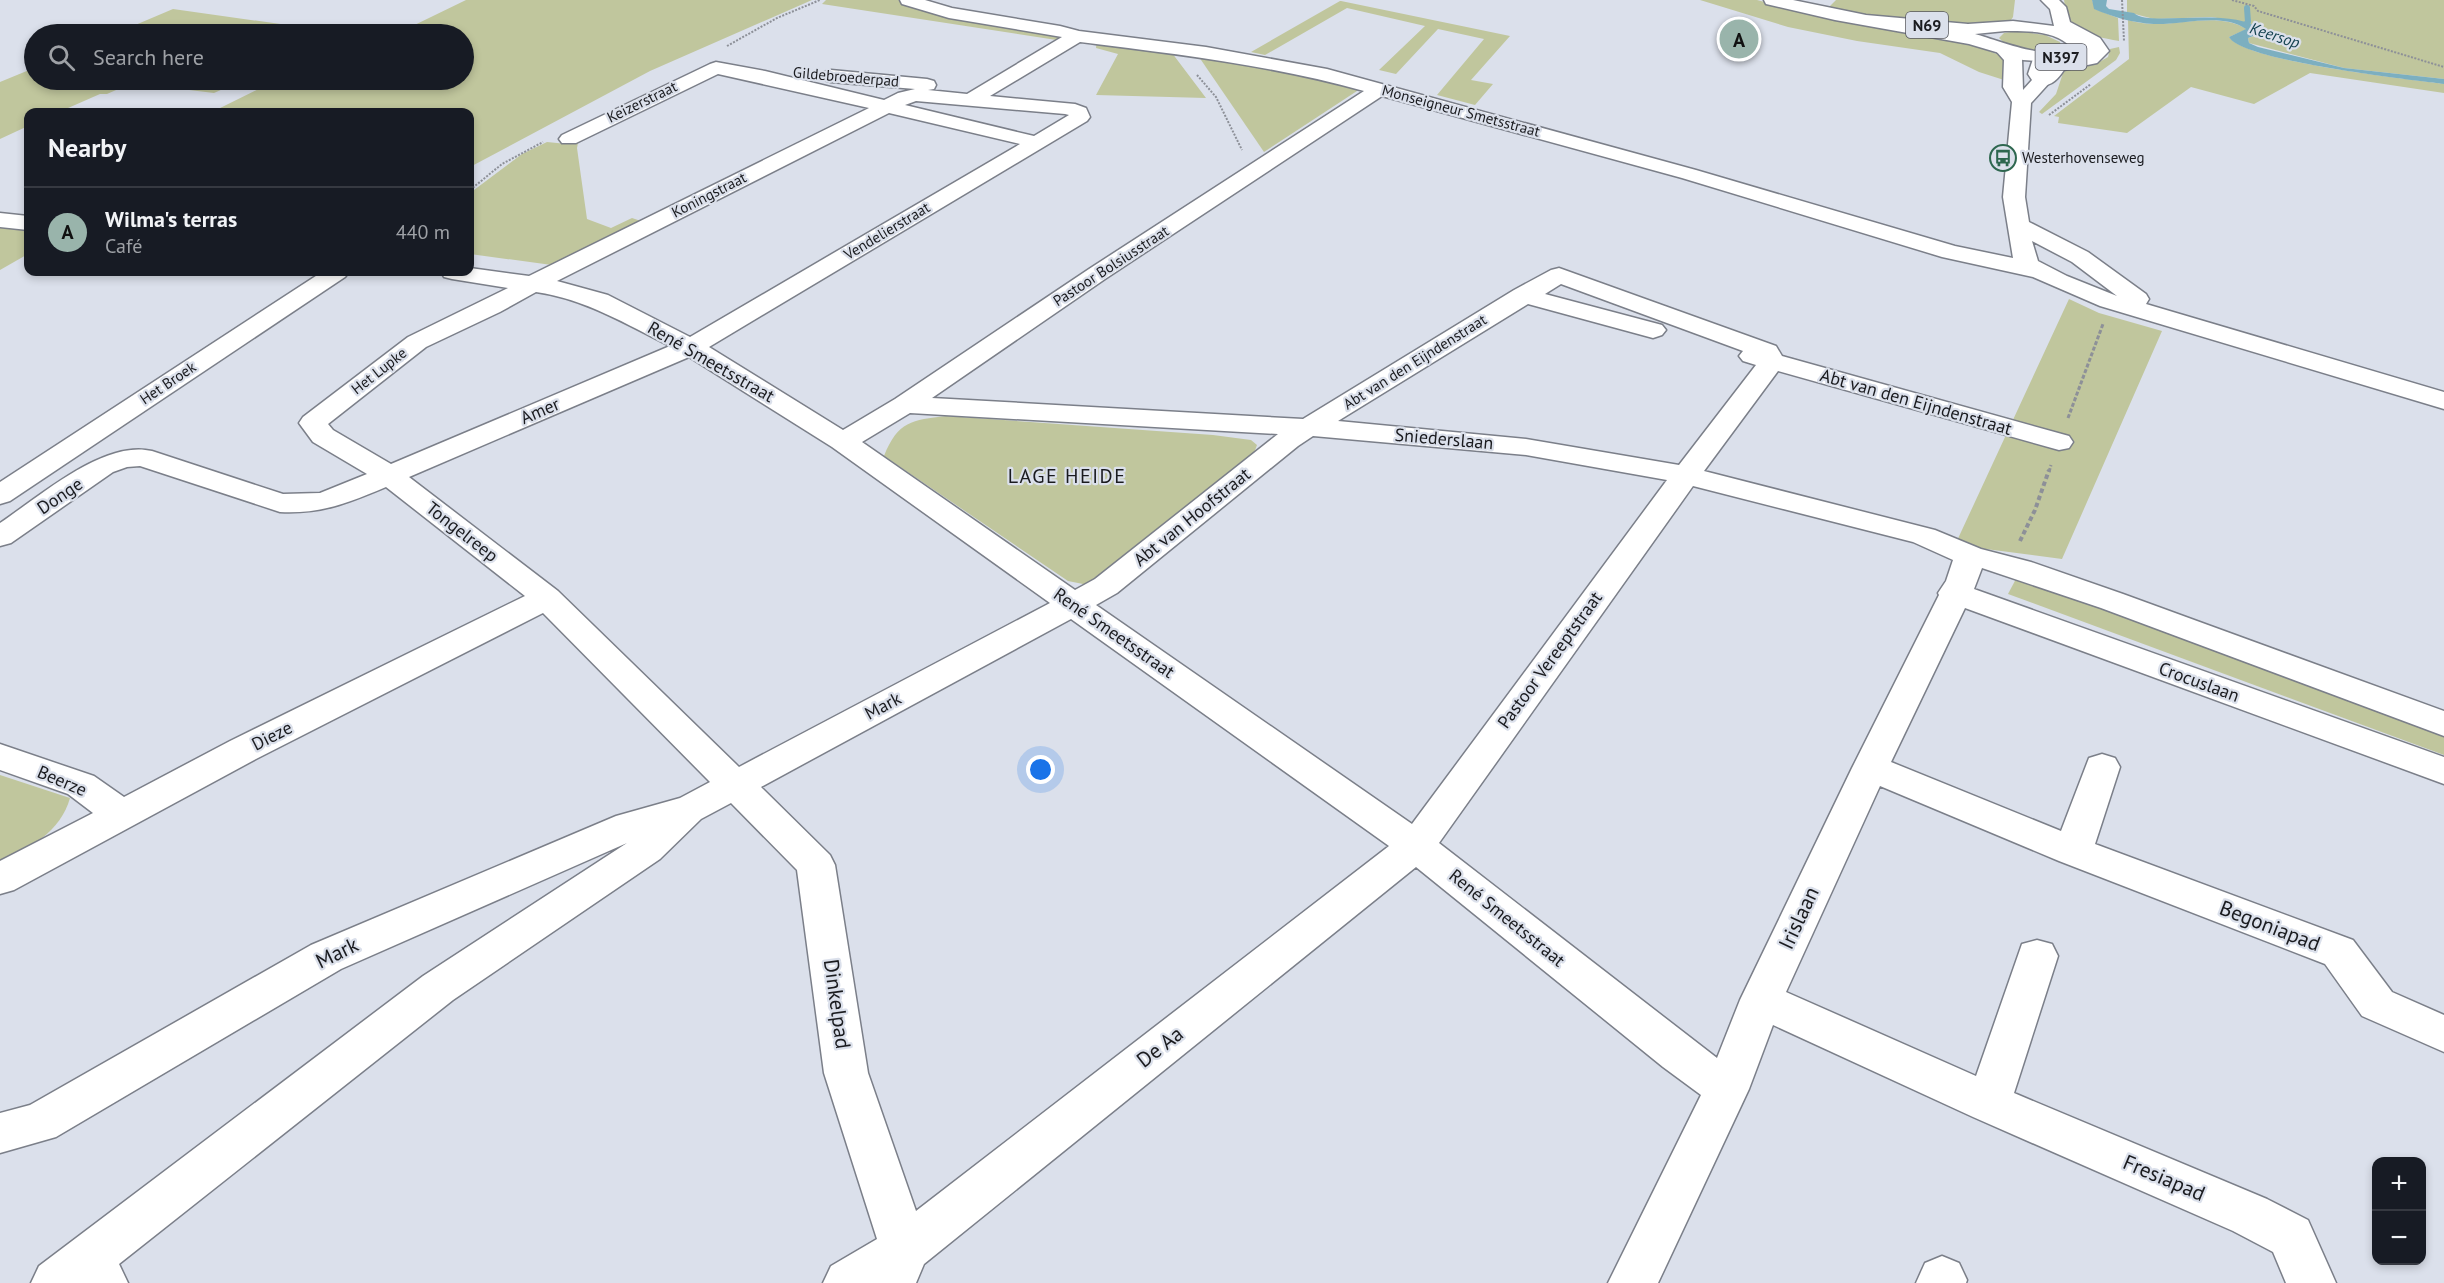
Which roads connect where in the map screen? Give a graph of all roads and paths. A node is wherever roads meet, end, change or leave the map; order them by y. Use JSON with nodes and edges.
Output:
{"nodes":[{"id":1,"x":908,"y":0,"type":"edge"},
{"id":2,"x":1772,"y":0,"type":"edge"},
{"id":3,"x":2049,"y":0,"type":"edge"},
{"id":4,"x":2122,"y":0,"type":"edge"},
{"id":5,"x":2232,"y":0,"type":"edge"},
{"id":6,"x":1007,"y":4,"type":"dead end"},
{"id":7,"x":2020,"y":10,"type":"dead end"},
{"id":8,"x":975,"y":17,"type":"junction"},
{"id":9,"x":2008,"y":26,"type":"junction"},
{"id":10,"x":2054,"y":31,"type":"junction"},
{"id":11,"x":1077,"y":36,"type":"junction"},
{"id":12,"x":1985,"y":36,"type":"junction"},
{"id":13,"x":2124,"y":44,"type":"dead end"},
{"id":14,"x":1170,"y":47,"type":"junction"},
{"id":15,"x":2005,"y":51,"type":"junction"},
{"id":16,"x":2049,"y":58,"type":"junction"},
{"id":17,"x":716,"y":68,"type":"joint"},
{"id":18,"x":2444,"y":68,"type":"edge"},
{"id":19,"x":765,"y":77,"type":"junction"},
{"id":20,"x":2096,"y":80,"type":"dead end"},
{"id":21,"x":2042,"y":81,"type":"junction"},
{"id":22,"x":927,"y":85,"type":"dead end"},
{"id":23,"x":1380,"y":89,"type":"junction"},
{"id":24,"x":971,"y":99,"type":"junction"},
{"id":25,"x":2022,"y":102,"type":"junction"},
{"id":26,"x":887,"y":106,"type":"junction"},
{"id":27,"x":1079,"y":112,"type":"joint"},
{"id":28,"x":2047,"y":118,"type":"dead end"},
{"id":29,"x":569,"y":139,"type":"dead end"},
{"id":30,"x":1036,"y":142,"type":"junction"},
{"id":31,"x":1253,"y":173,"type":"junction"},
{"id":32,"x":0,"y":220,"type":"edge"},
{"id":33,"x":24,"y":223,"type":"edge"},
{"id":34,"x":2019,"y":226,"type":"junction"},
{"id":35,"x":2080,"y":257,"type":"junction"},
{"id":36,"x":2031,"y":269,"type":"junction"},
{"id":37,"x":474,"y":275,"type":"edge"},
{"id":38,"x":331,"y":276,"type":"edge"},
{"id":39,"x":2103,"y":276,"type":"junction"},
{"id":40,"x":532,"y":284,"type":"junction"},
{"id":41,"x":2168,"y":318,"type":"junction"},
{"id":42,"x":692,"y":347,"type":"junction"},
{"id":43,"x":1772,"y":362,"type":"junction"},
{"id":44,"x":2444,"y":401,"type":"edge"},
{"id":45,"x":905,"y":405,"type":"junction"},
{"id":46,"x":1308,"y":428,"type":"junction"},
{"id":47,"x":842,"y":441,"type":"junction"},
{"id":48,"x":2059,"y":442,"type":"dead end"},
{"id":49,"x":389,"y":475,"type":"junction"},
{"id":50,"x":1686,"y":475,"type":"junction"},
{"id":51,"x":0,"y":495,"type":"edge"},
{"id":52,"x":0,"y":537,"type":"edge"},
{"id":53,"x":1970,"y":556,"type":"junction"},
{"id":54,"x":1954,"y":593,"type":"junction"},
{"id":55,"x":547,"y":598,"type":"junction"},
{"id":56,"x":1074,"y":604,"type":"junction"},
{"id":57,"x":2444,"y":724,"type":"edge"},
{"id":58,"x":0,"y":758,"type":"edge"},
{"id":59,"x":2102,"y":767,"type":"dead end"},
{"id":60,"x":1870,"y":768,"type":"junction"},
{"id":61,"x":2444,"y":771,"type":"edge"},
{"id":62,"x":736,"y":784,"type":"junction"},
{"id":63,"x":692,"y":808,"type":"junction"},
{"id":64,"x":121,"y":814,"type":"junction"},
{"id":65,"x":1416,"y":846,"type":"junction"},
{"id":66,"x":2073,"y":851,"type":"junction"},
{"id":67,"x":0,"y":879,"type":"edge"},
{"id":68,"x":2037,"y":956,"type":"dead end"},
{"id":69,"x":1761,"y":1000,"type":"junction"},
{"id":70,"x":2444,"y":1034,"type":"edge"},
{"id":71,"x":1726,"y":1089,"type":"junction"},
{"id":72,"x":1989,"y":1103,"type":"junction"},
{"id":73,"x":0,"y":1133,"type":"edge"},
{"id":74,"x":898,"y":1266,"type":"edge"},
{"id":75,"x":82,"y":1274,"type":"edge"},
{"id":76,"x":848,"y":1283,"type":"edge"},
{"id":77,"x":1633,"y":1283,"type":"edge"},
{"id":78,"x":2311,"y":1283,"type":"edge"}],
"edges":[{"from":1,"to":8,"type":"street","name":"Monseigneur Smetsstraat"},
{"from":2,"to":12,"type":"street","number":"N69"},
{"from":3,"to":10,"type":"street","number":"N397"},
{"from":3,"to":21,"type":"street","number":"N397"},
{"from":4,"to":13,"type":"path"},
{"from":5,"to":18,"type":"path"},
{"from":6,"to":8,"type":"street"},
{"from":7,"to":9,"type":"street"},
{"from":8,"to":11,"type":"street","name":"Monseigneur Smetsstraat"},
{"from":9,"to":10,"type":"street","number":"N397"},
{"from":9,"to":12,"type":"street","number":"N397"},
{"from":10,"to":16,"type":"street","number":"N397"},
{"from":11,"to":14,"type":"street","name":"Monseigneur Smetsstraat"},
{"from":11,"to":24,"type":"street"},
{"from":12,"to":15,"type":"street","number":"N397"},
{"from":14,"to":23,"type":"street","name":"Monseigneur Smetsstraat"},
{"from":14,"to":31,"type":"path"},
{"from":15,"to":16,"type":"street","number":"N397"},
{"from":15,"to":25,"type":"street"},
{"from":16,"to":21,"type":"street"},
{"from":17,"to":19,"type":"street","name":"Gildebroederpad"},
{"from":17,"to":29,"type":"street","name":"Keizerstraat"},
{"from":19,"to":22,"type":"street","name":"Gildebroederpad"},
{"from":19,"to":26,"type":"street","name":"Gildebroederpad"},
{"from":20,"to":28,"type":"path"},
{"from":21,"to":25,"type":"street"},
{"from":23,"to":31,"type":"street","name":"Pastoor Bolsiusstraat"},
{"from":23,"to":36,"type":"street","name":"Monseigneur Smetsstraat"},
{"from":24,"to":26,"type":"street","name":"Koningstraat"},
{"from":24,"to":27,"type":"street","name":"Koningstraat"},
{"from":25,"to":34,"type":"street"},
{"from":26,"to":30,"type":"street"},
{"from":26,"to":40,"type":"street","name":"Koningstraat"},
{"from":27,"to":30,"type":"street","name":"Vendelierstraat"},
{"from":30,"to":42,"type":"street","name":"Vendelierstraat"},
{"from":31,"to":45,"type":"street","name":"Pastoor Bolsiusstraat"},
{"from":32,"to":33,"type":"street"},
{"from":34,"to":35,"type":"street"},
{"from":34,"to":36,"type":"street"},
{"from":35,"to":36,"type":"street"},
{"from":35,"to":39,"type":"street"},
{"from":36,"to":39,"type":"street"},
{"from":36,"to":41,"type":"street"},
{"from":37,"to":40,"type":"street","name":"René Smeetsstraat"},
{"from":38,"to":51,"type":"street","name":"Het Broek"},
{"from":39,"to":41,"type":"street"},
{"from":40,"to":42,"type":"street","name":"René Smeetsstraat"},
{"from":40,"to":49,"type":"street","name":"Het Lupke"},
{"from":41,"to":44,"type":"street"},
{"from":42,"to":47,"type":"street","name":"René Smeetsstraat"},
{"from":42,"to":49,"type":"street","name":"Amer"},
{"from":43,"to":46,"type":"street","name":"Abt van den Eijndenstraat"},
{"from":43,"to":48,"type":"street","name":"Abt van den Eijndenstraat"},
{"from":43,"to":50,"type":"street","name":"Pastoor Vereeptstraat"},
{"from":45,"to":46,"type":"street","name":"Sniederslaan"},
{"from":45,"to":47,"type":"street","name":"Pastoor Bolsiusstraat"},
{"from":46,"to":50,"type":"street","name":"Sniederslaan"},
{"from":46,"to":56,"type":"street","name":"Abt van Hoofstraat"},
{"from":47,"to":56,"type":"street","name":"René Smeetsstraat"},
{"from":49,"to":52,"type":"street","name":"Donge"},
{"from":49,"to":55,"type":"street","name":"Tongelreep"},
{"from":50,"to":53,"type":"street","name":"Sniederslaan"},
{"from":50,"to":65,"type":"street","name":"Pastoor Vereeptstraat"},
{"from":53,"to":54,"type":"street","name":"Irislaan"},
{"from":53,"to":57,"type":"street"},
{"from":54,"to":60,"type":"street","name":"Irislaan"},
{"from":54,"to":61,"type":"street","name":"Crocuslaan"},
{"from":55,"to":62,"type":"street","name":"Tongelreep"},
{"from":55,"to":64,"type":"street","name":"Dieze"},
{"from":56,"to":62,"type":"street","name":"Mark"},
{"from":56,"to":65,"type":"street","name":"René Smeetsstraat"},
{"from":58,"to":64,"type":"street","name":"Beerze"},
{"from":59,"to":66,"type":"street"},
{"from":60,"to":66,"type":"street","name":"Begoniapad"},
{"from":60,"to":69,"type":"street","name":"Irislaan"},
{"from":62,"to":63,"type":"street","name":"Mark"},
{"from":62,"to":74,"type":"street","name":"Dinkelpad"},
{"from":63,"to":73,"type":"street","name":"Mark"},
{"from":63,"to":75,"type":"street","name":"Mark"},
{"from":64,"to":67,"type":"street","name":"Dieze"},
{"from":65,"to":71,"type":"street","name":"René Smeetsstraat"},
{"from":65,"to":74,"type":"street","name":"De Aa"},
{"from":66,"to":70,"type":"street","name":"Begoniapad"},
{"from":68,"to":72,"type":"street"},
{"from":69,"to":71,"type":"street","name":"Irislaan"},
{"from":69,"to":72,"type":"street","name":"Fresiapad"},
{"from":71,"to":77,"type":"street","name":"Irislaan"},
{"from":72,"to":78,"type":"street","name":"Fresiapad"},
{"from":74,"to":76,"type":"street","name":"De Aa"}]}
